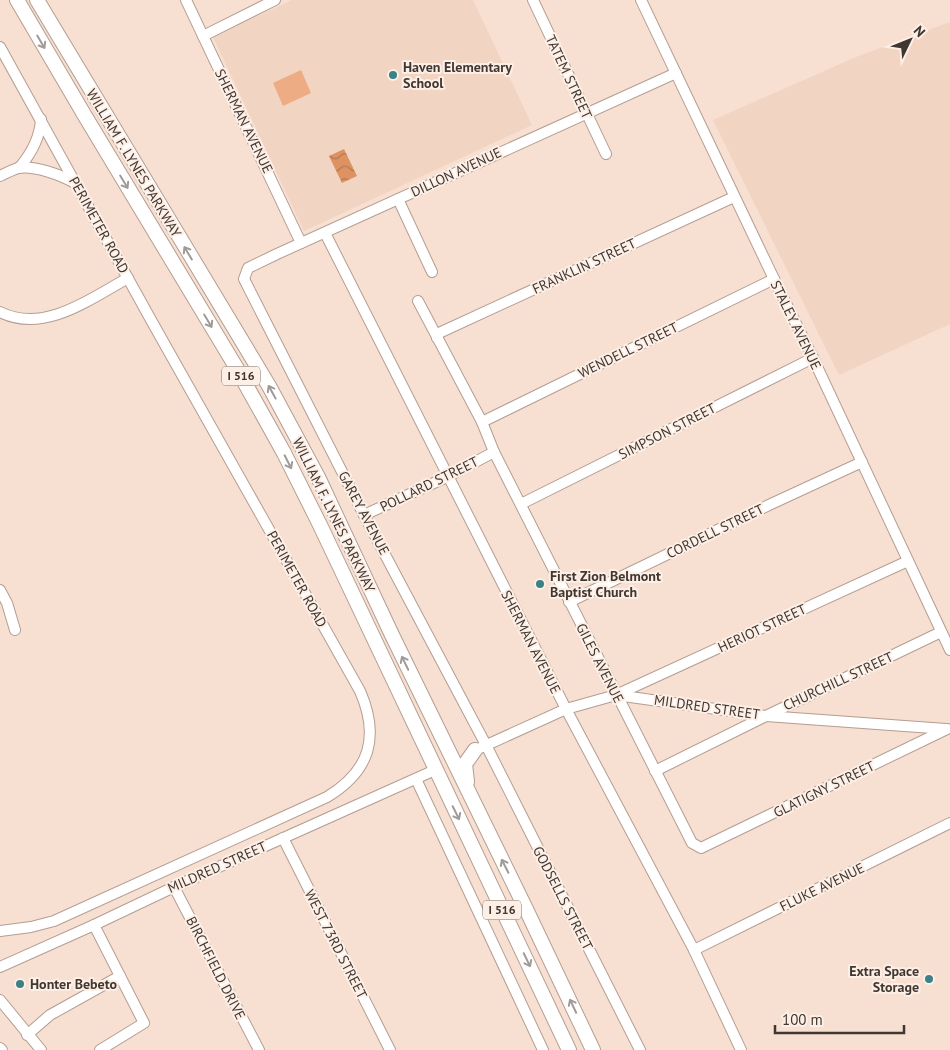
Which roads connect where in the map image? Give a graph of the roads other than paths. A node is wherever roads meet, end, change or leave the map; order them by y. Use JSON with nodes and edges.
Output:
{"nodes":[{"id":1,"x":16,"y":0,"type":"edge"},
{"id":2,"x":37,"y":0,"type":"edge"},
{"id":3,"x":186,"y":0,"type":"edge"},
{"id":4,"x":275,"y":0,"type":"edge"},
{"id":5,"x":533,"y":0,"type":"edge"},
{"id":6,"x":641,"y":0,"type":"edge"},
{"id":7,"x":203,"y":36,"type":"junction"},
{"id":8,"x":0,"y":47,"type":"edge"},
{"id":9,"x":676,"y":72,"type":"junction"},
{"id":10,"x":585,"y":112,"type":"junction"},
{"id":11,"x":41,"y":119,"type":"junction"},
{"id":12,"x":606,"y":154,"type":"dead end"},
{"id":13,"x":19,"y":168,"type":"junction"},
{"id":14,"x":0,"y":176,"type":"edge"},
{"id":15,"x":76,"y":184,"type":"junction"},
{"id":16,"x":734,"y":196,"type":"junction"},
{"id":17,"x":398,"y":199,"type":"junction"},
{"id":18,"x":325,"y":233,"type":"junction"},
{"id":19,"x":301,"y":243,"type":"junction"},
{"id":20,"x":432,"y":272,"type":"dead end"},
{"id":21,"x":128,"y":278,"type":"junction"},
{"id":22,"x":244,"y":279,"type":"joint"},
{"id":23,"x":774,"y":279,"type":"junction"},
{"id":24,"x":418,"y":300,"type":"dead end"},
{"id":25,"x":0,"y":312,"type":"edge"},
{"id":26,"x":437,"y":338,"type":"junction"},
{"id":27,"x":813,"y":358,"type":"junction"},
{"id":28,"x":482,"y":422,"type":"junction"},
{"id":29,"x":494,"y":452,"type":"junction"},
{"id":30,"x":862,"y":462,"type":"junction"},
{"id":31,"x":447,"y":477,"type":"junction"},
{"id":32,"x":521,"y":504,"type":"junction"},
{"id":33,"x":364,"y":515,"type":"junction"},
{"id":34,"x":908,"y":561,"type":"junction"},
{"id":35,"x":0,"y":590,"type":"edge"},
{"id":36,"x":569,"y":602,"type":"junction"},
{"id":37,"x":15,"y":630,"type":"dead end"},
{"id":38,"x":942,"y":632,"type":"junction"},
{"id":39,"x":950,"y":649,"type":"edge"},
{"id":40,"x":616,"y":695,"type":"junction"},
{"id":41,"x":566,"y":709,"type":"junction"},
{"id":42,"x":766,"y":716,"type":"junction"},
{"id":43,"x":949,"y":729,"type":"edge"},
{"id":44,"x":442,"y":740,"type":"junction"},
{"id":45,"x":480,"y":748,"type":"junction"},
{"id":46,"x":435,"y":770,"type":"junction"},
{"id":47,"x":655,"y":771,"type":"junction"},
{"id":48,"x":416,"y":779,"type":"junction"},
{"id":49,"x":469,"y":795,"type":"junction"},
{"id":50,"x":950,"y":823,"type":"edge"},
{"id":51,"x":282,"y":838,"type":"junction"},
{"id":52,"x":701,"y":848,"type":"joint"},
{"id":53,"x":174,"y":886,"type":"junction"},
{"id":54,"x":94,"y":925,"type":"junction"},
{"id":55,"x":0,"y":931,"type":"edge"},
{"id":56,"x":694,"y":950,"type":"junction"},
{"id":57,"x":0,"y":967,"type":"edge"},
{"id":58,"x":120,"y":976,"type":"junction"},
{"id":59,"x":0,"y":1000,"type":"edge"},
{"id":60,"x":27,"y":1034,"type":"junction"},
{"id":61,"x":41,"y":1050,"type":"edge"},
{"id":62,"x":100,"y":1050,"type":"edge"},
{"id":63,"x":258,"y":1050,"type":"edge"},
{"id":64,"x":390,"y":1050,"type":"edge"},
{"id":65,"x":543,"y":1050,"type":"edge"},
{"id":66,"x":569,"y":1050,"type":"edge"},
{"id":67,"x":593,"y":1050,"type":"edge"},
{"id":68,"x":640,"y":1050,"type":"edge"},
{"id":69,"x":741,"y":1050,"type":"edge"}],
"edges":[{"from":1,"to":46,"type":"highway","name":"WILLIAM F. LYNES PARKWAY","number":"I 516","one_way":true},
{"from":44,"to":2,"type":"highway","name":"WILLIAM F. LYNES PARKWAY","number":"I 516","one_way":true},
{"from":3,"to":7,"type":"street","name":"SHERMAN AVENUE"},
{"from":4,"to":7,"type":"street"},
{"from":5,"to":10,"type":"street","name":"TATEM STREET"},
{"from":6,"to":9,"type":"street","name":"STALEY AVENUE"},
{"from":7,"to":19,"type":"street","name":"SHERMAN AVENUE"},
{"from":8,"to":11,"type":"street","name":"PERIMETER ROAD"},
{"from":9,"to":10,"type":"street","name":"DILLON AVENUE"},
{"from":9,"to":16,"type":"street","name":"STALEY AVENUE"},
{"from":10,"to":12,"type":"street","name":"TATEM STREET"},
{"from":10,"to":17,"type":"street","name":"DILLON AVENUE"},
{"from":11,"to":13,"type":"street"},
{"from":11,"to":15,"type":"street","name":"PERIMETER ROAD"},
{"from":13,"to":14,"type":"street"},
{"from":13,"to":15,"type":"street"},
{"from":15,"to":21,"type":"street","name":"PERIMETER ROAD"},
{"from":16,"to":23,"type":"street","name":"STALEY AVENUE"},
{"from":16,"to":26,"type":"street","name":"FRANKLIN STREET"},
{"from":17,"to":18,"type":"street","name":"DILLON AVENUE"},
{"from":17,"to":20,"type":"street"},
{"from":18,"to":19,"type":"street","name":"DILLON AVENUE"},
{"from":18,"to":31,"type":"street","name":"SHERMAN AVENUE"},
{"from":19,"to":22,"type":"street","name":"DILLON AVENUE"},
{"from":21,"to":25,"type":"street"},
{"from":21,"to":55,"type":"street","name":"PERIMETER ROAD"},
{"from":22,"to":33,"type":"street","name":"GAREY AVENUE"},
{"from":23,"to":27,"type":"street","name":"STALEY AVENUE"},
{"from":23,"to":28,"type":"street","name":"WENDELL STREET"},
{"from":24,"to":26,"type":"street","name":"GILES AVENUE"},
{"from":26,"to":28,"type":"street","name":"GILES AVENUE"},
{"from":27,"to":30,"type":"street","name":"STALEY AVENUE"},
{"from":27,"to":32,"type":"street","name":"SIMPSON STREET"},
{"from":28,"to":29,"type":"street","name":"GILES AVENUE"},
{"from":29,"to":31,"type":"street","name":"POLLARD STREET"},
{"from":29,"to":32,"type":"street","name":"GILES AVENUE"},
{"from":30,"to":34,"type":"street","name":"STALEY AVENUE"},
{"from":30,"to":36,"type":"street","name":"CORDELL STREET"},
{"from":31,"to":33,"type":"street","name":"POLLARD STREET"},
{"from":31,"to":41,"type":"street","name":"SHERMAN AVENUE"},
{"from":32,"to":36,"type":"street","name":"GILES AVENUE"},
{"from":33,"to":45,"type":"street","name":"GAREY AVENUE"},
{"from":34,"to":38,"type":"street","name":"STALEY AVENUE"},
{"from":34,"to":40,"type":"street","name":"HERIOT STREET"},
{"from":35,"to":37,"type":"street"},
{"from":36,"to":40,"type":"street","name":"GILES AVENUE"},
{"from":38,"to":39,"type":"street","name":"STALEY AVENUE"},
{"from":38,"to":42,"type":"street","name":"CHURCHILL STREET"},
{"from":40,"to":41,"type":"street","name":"MILDRED STREET"},
{"from":40,"to":42,"type":"street","name":"MILDRED STREET"},
{"from":40,"to":47,"type":"street","name":"GILES AVENUE"},
{"from":41,"to":45,"type":"street","name":"MILDRED STREET"},
{"from":41,"to":56,"type":"street","name":"SHERMAN AVENUE"},
{"from":42,"to":43,"type":"street","name":"MILDRED STREET"},
{"from":42,"to":47,"type":"street","name":"CHURCHILL STREET"},
{"from":43,"to":52,"type":"street","name":"GLATIGNY STREET"},
{"from":44,"to":45,"type":"highway"},
{"from":44,"to":49,"type":"highway","name":"WILLIAM F. LYNES PARKWAY","number":"I 516"},
{"from":45,"to":49,"type":"highway"},
{"from":45,"to":68,"type":"street","name":"GODSELLS STREET"},
{"from":46,"to":48,"type":"street","name":"MILDRED STREET"},
{"from":46,"to":66,"type":"highway","name":"WILLIAM F. LYNES PARKWAY","number":"I 516","one_way":true},
{"from":47,"to":52,"type":"street","name":"GILES AVENUE"},
{"from":48,"to":51,"type":"street","name":"MILDRED STREET"},
{"from":48,"to":65,"type":"street"},
{"from":67,"to":49,"type":"highway","name":"WILLIAM F. LYNES PARKWAY","number":"I 516","one_way":true},
{"from":50,"to":56,"type":"street","name":"FLUKE AVENUE"},
{"from":51,"to":53,"type":"street","name":"MILDRED STREET"},
{"from":51,"to":64,"type":"street","name":"WEST 73RD STREET"},
{"from":53,"to":54,"type":"street","name":"MILDRED STREET"},
{"from":53,"to":63,"type":"street","name":"BIRCHFIELD DRIVE"},
{"from":54,"to":57,"type":"street","name":"MILDRED STREET"},
{"from":54,"to":58,"type":"street"},
{"from":56,"to":69,"type":"street","name":"SHERMAN AVENUE"},
{"from":58,"to":60,"type":"street"},
{"from":58,"to":62,"type":"street"},
{"from":59,"to":60,"type":"street"},
{"from":60,"to":61,"type":"street"}]}
